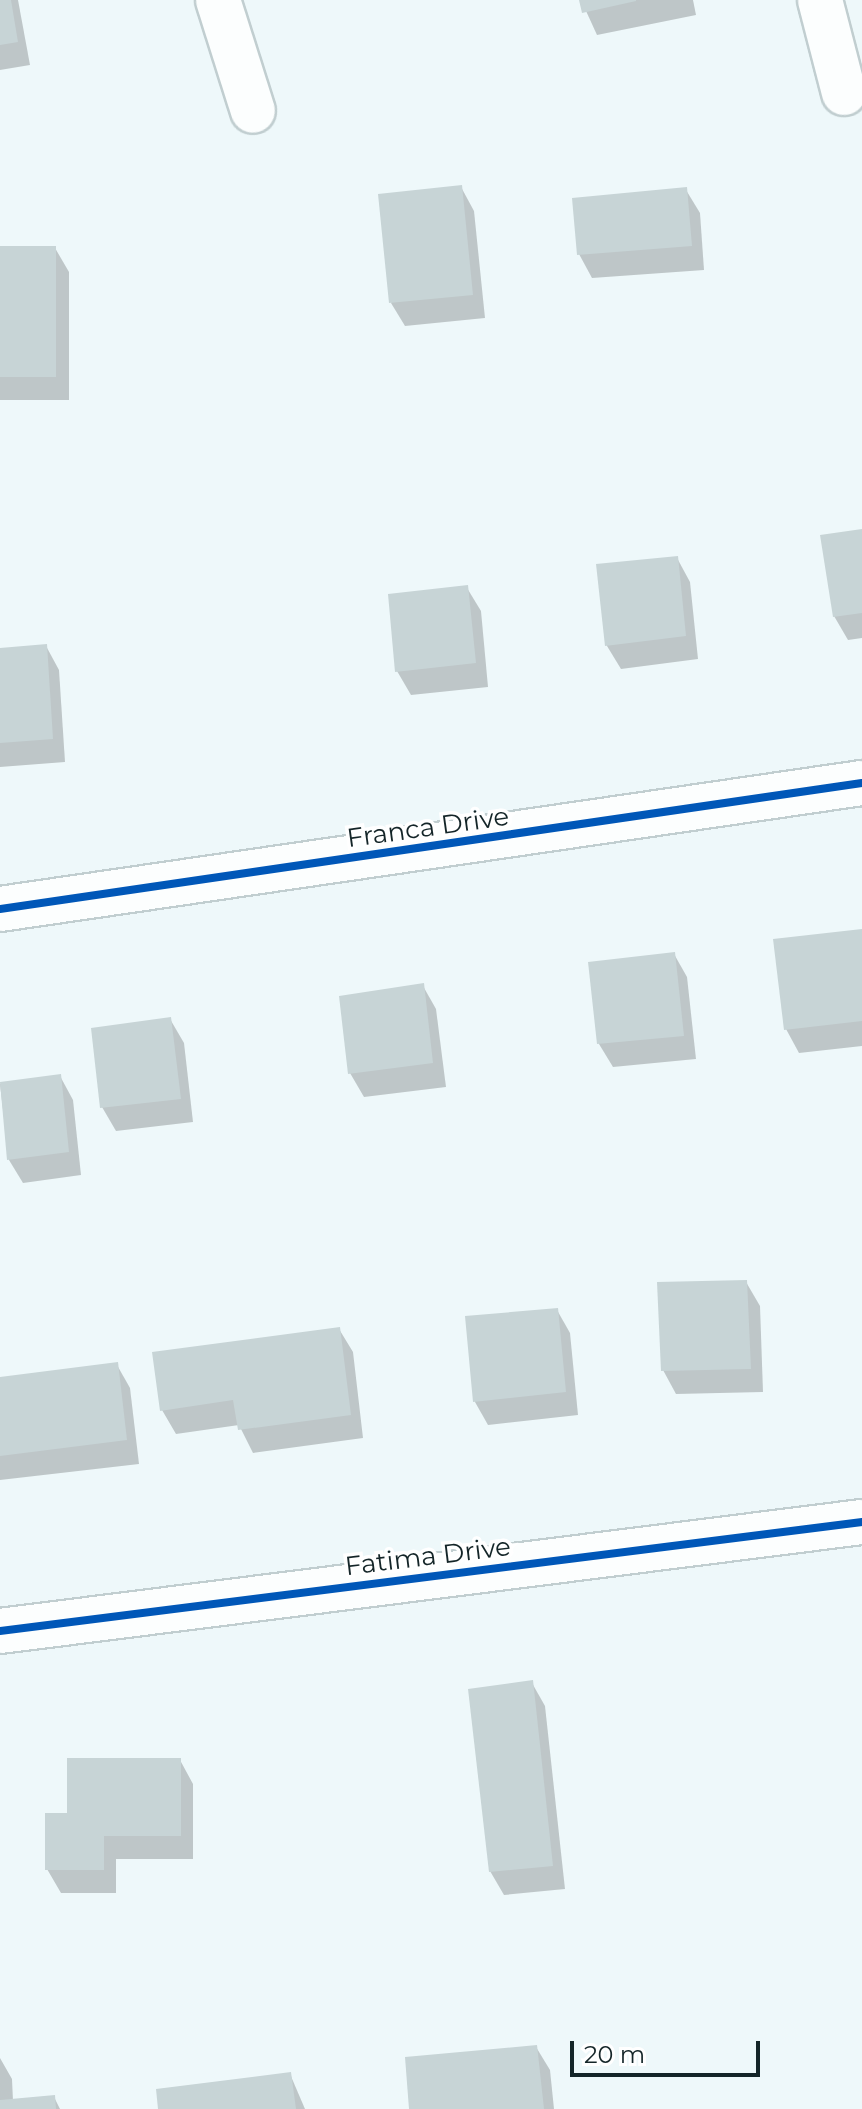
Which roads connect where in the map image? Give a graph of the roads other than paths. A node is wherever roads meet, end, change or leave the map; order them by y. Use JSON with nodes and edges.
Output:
{"nodes":[{"id":1,"x":218,"y":0,"type":"edge"},
{"id":2,"x":820,"y":0,"type":"edge"},
{"id":3,"x":844,"y":93,"type":"dead end"},
{"id":4,"x":253,"y":111,"type":"dead end"},
{"id":5,"x":862,"y":783,"type":"edge"},
{"id":6,"x":0,"y":909,"type":"edge"},
{"id":7,"x":862,"y":1522,"type":"edge"},
{"id":8,"x":0,"y":1631,"type":"edge"}],
"edges":[{"from":1,"to":4,"type":"street"},
{"from":2,"to":3,"type":"street"},
{"from":5,"to":6,"type":"street","name":"Franca Drive"},
{"from":7,"to":8,"type":"street","name":"Fatima Drive"}]}
